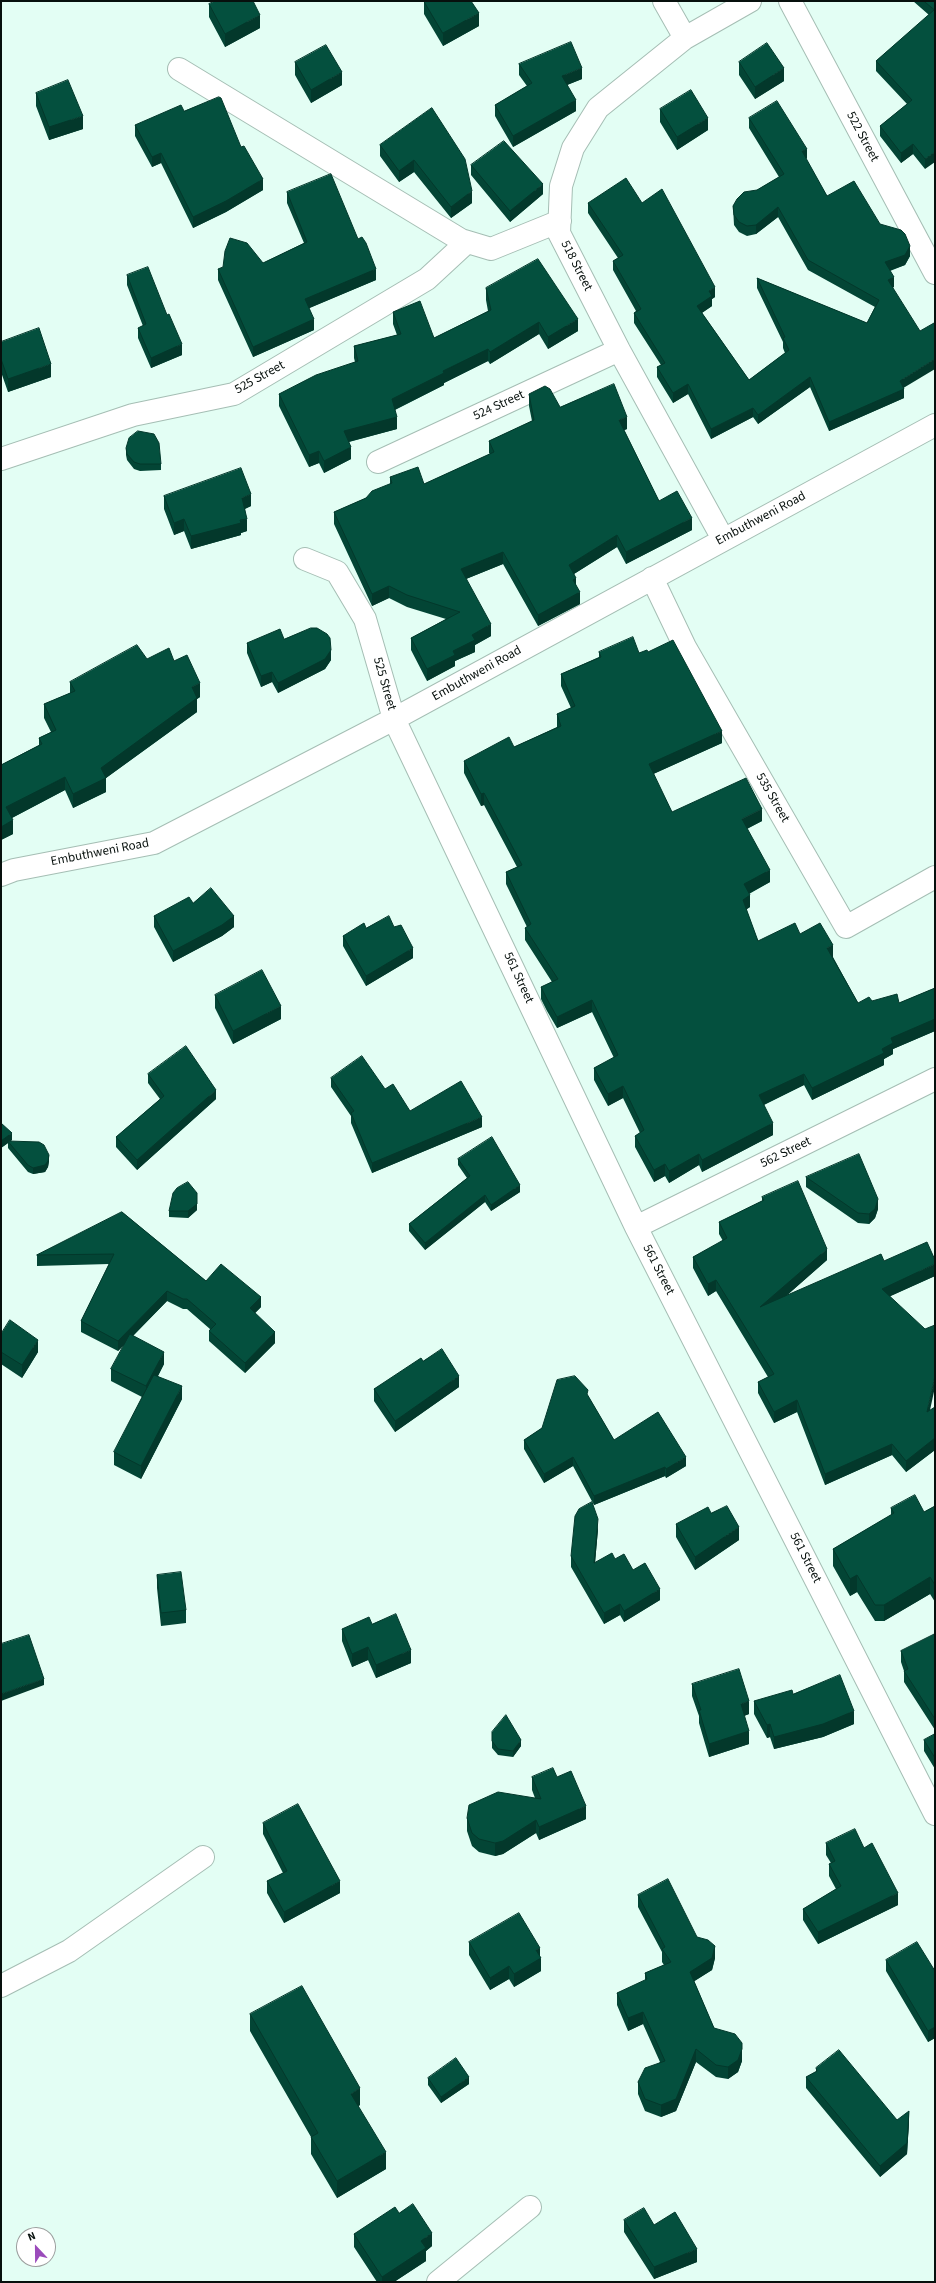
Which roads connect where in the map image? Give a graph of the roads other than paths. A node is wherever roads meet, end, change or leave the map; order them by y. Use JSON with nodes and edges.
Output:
{"nodes":[{"id":1,"x":664,"y":1,"type":"edge"},
{"id":2,"x":750,"y":1,"type":"edge"},
{"id":3,"x":790,"y":1,"type":"edge"},
{"id":4,"x":685,"y":38,"type":"junction"},
{"id":5,"x":179,"y":69,"type":"dead end"},
{"id":6,"x":560,"y":221,"type":"junction"},
{"id":7,"x":467,"y":242,"type":"junction"},
{"id":8,"x":935,"y":273,"type":"edge"},
{"id":9,"x":619,"y":350,"type":"junction"},
{"id":10,"x":935,"y":425,"type":"edge"},
{"id":11,"x":1,"y":459,"type":"edge"},
{"id":12,"x":378,"y":462,"type":"dead end"},
{"id":13,"x":723,"y":539,"type":"junction"},
{"id":14,"x":305,"y":559,"type":"dead end"},
{"id":15,"x":652,"y":578,"type":"junction"},
{"id":16,"x":394,"y":719,"type":"junction"},
{"id":17,"x":1,"y":875,"type":"edge"},
{"id":18,"x":935,"y":877,"type":"edge"},
{"id":19,"x":935,"y":1079,"type":"edge"},
{"id":20,"x":636,"y":1227,"type":"junction"},
{"id":21,"x":935,"y":1814,"type":"edge"},
{"id":22,"x":203,"y":1857,"type":"dead end"},
{"id":23,"x":1,"y":1986,"type":"edge"},
{"id":24,"x":530,"y":2207,"type":"dead end"},
{"id":25,"x":438,"y":2282,"type":"edge"}],
"edges":[{"from":1,"to":4,"type":"street"},
{"from":2,"to":4,"type":"street","name":"518 Street"},
{"from":3,"to":8,"type":"street","name":"522 Street"},
{"from":4,"to":6,"type":"street","name":"518 Street"},
{"from":5,"to":7,"type":"street"},
{"from":6,"to":7,"type":"street"},
{"from":6,"to":9,"type":"street","name":"518 Street"},
{"from":7,"to":11,"type":"street","name":"525 Street"},
{"from":9,"to":12,"type":"street","name":"524 Street"},
{"from":9,"to":13,"type":"street","name":"518 Street"},
{"from":10,"to":13,"type":"street","name":"Embuthweni Road"},
{"from":13,"to":15,"type":"street","name":"Embuthweni Road"},
{"from":14,"to":16,"type":"street","name":"525 Street"},
{"from":15,"to":16,"type":"street","name":"Embuthweni Road"},
{"from":15,"to":18,"type":"street","name":"535 Street"},
{"from":16,"to":17,"type":"street","name":"Embuthweni Road"},
{"from":16,"to":20,"type":"street","name":"561 Street"},
{"from":19,"to":20,"type":"street","name":"562 Street"},
{"from":20,"to":21,"type":"street","name":"561 Street"},
{"from":22,"to":23,"type":"street"},
{"from":24,"to":25,"type":"street"}]}
